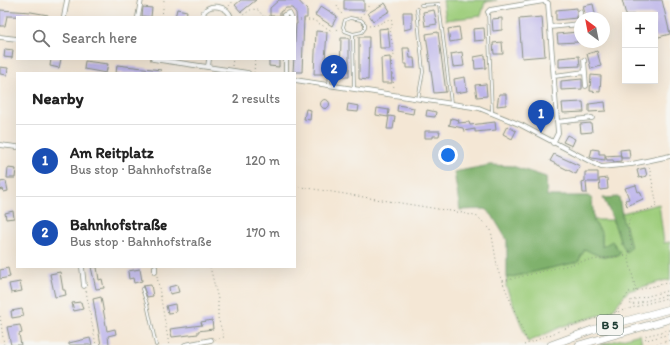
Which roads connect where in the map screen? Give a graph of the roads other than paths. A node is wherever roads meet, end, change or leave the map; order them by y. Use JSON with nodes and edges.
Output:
{"nodes":[{"id":1,"x":67,"y":0,"type":"edge"},
{"id":2,"x":141,"y":0,"type":"edge"},
{"id":3,"x":421,"y":5,"type":"dead end"},
{"id":4,"x":417,"y":9,"type":"dead end"},
{"id":5,"x":488,"y":12,"type":"joint"},
{"id":6,"x":64,"y":16,"type":"edge"},
{"id":7,"x":138,"y":16,"type":"edge"},
{"id":8,"x":205,"y":16,"type":"edge"},
{"id":9,"x":230,"y":16,"type":"edge"},
{"id":10,"x":574,"y":25,"type":"edge"},
{"id":11,"x":550,"y":27,"type":"junction"},
{"id":12,"x":353,"y":34,"type":"junction"},
{"id":13,"x":0,"y":36,"type":"edge"},
{"id":14,"x":16,"y":39,"type":"edge"},
{"id":15,"x":160,"y":60,"type":"edge"},
{"id":16,"x":209,"y":60,"type":"edge"},
{"id":17,"x":286,"y":60,"type":"edge"},
{"id":18,"x":584,"y":60,"type":"dead end"},
{"id":19,"x":208,"y":67,"type":"junction"},
{"id":20,"x":242,"y":72,"type":"edge"},
{"id":21,"x":286,"y":72,"type":"edge"},
{"id":22,"x":330,"y":72,"type":"dead end"},
{"id":23,"x":584,"y":72,"type":"junction"},
{"id":24,"x":554,"y":76,"type":"junction"},
{"id":25,"x":296,"y":80,"type":"edge"},
{"id":26,"x":329,"y":85,"type":"junction"},
{"id":27,"x":586,"y":86,"type":"dead end"},
{"id":28,"x":354,"y":89,"type":"junction"},
{"id":29,"x":418,"y":99,"type":"junction"},
{"id":30,"x":451,"y":104,"type":"junction"},
{"id":31,"x":492,"y":112,"type":"junction"},
{"id":32,"x":592,"y":118,"type":"dead end"},
{"id":33,"x":557,"y":122,"type":"junction"},
{"id":34,"x":553,"y":143,"type":"junction"},
{"id":35,"x":0,"y":145,"type":"edge"},
{"id":36,"x":16,"y":147,"type":"edge"},
{"id":37,"x":670,"y":156,"type":"edge"},
{"id":38,"x":82,"y":268,"type":"edge"},
{"id":39,"x":84,"y":286,"type":"road end"},
{"id":40,"x":142,"y":290,"type":"dead end"},
{"id":41,"x":670,"y":309,"type":"edge"},
{"id":42,"x":670,"y":319,"type":"edge"},
{"id":43,"x":211,"y":340,"type":"road end"},
{"id":44,"x":156,"y":345,"type":"edge"},
{"id":45,"x":185,"y":345,"type":"edge"},
{"id":46,"x":550,"y":345,"type":"edge"},
{"id":47,"x":579,"y":345,"type":"edge"}],
"edges":[{"from":1,"to":6,"type":"street"},
{"from":2,"to":7,"type":"street"},
{"from":3,"to":30,"type":"lane"},
{"from":4,"to":29,"type":"lane"},
{"from":5,"to":11,"type":"street"},
{"from":5,"to":31,"type":"lane"},
{"from":8,"to":9,"type":"street"},
{"from":10,"to":11,"type":"street"},
{"from":11,"to":24,"type":"street"},
{"from":12,"to":12,"type":"lane"},
{"from":12,"to":28,"type":"lane"},
{"from":13,"to":14,"type":"street"},
{"from":15,"to":19,"type":"street"},
{"from":16,"to":19,"type":"street"},
{"from":17,"to":21,"type":"street"},
{"from":18,"to":23,"type":"street"},
{"from":19,"to":20,"type":"street"},
{"from":22,"to":26,"type":"lane"},
{"from":23,"to":24,"type":"street"},
{"from":23,"to":27,"type":"street"},
{"from":24,"to":33,"type":"street"},
{"from":25,"to":26,"type":"street"},
{"from":26,"to":28,"type":"street"},
{"from":28,"to":29,"type":"street"},
{"from":29,"to":30,"type":"street"},
{"from":30,"to":31,"type":"street"},
{"from":31,"to":34,"type":"street"},
{"from":32,"to":33,"type":"street"},
{"from":33,"to":34,"type":"street"},
{"from":34,"to":37,"type":"street"},
{"from":35,"to":36,"type":"street"},
{"from":38,"to":39,"type":"street"},
{"from":40,"to":44,"type":"lane"},
{"from":41,"to":46,"type":"highway","number":"B 5"},
{"from":42,"to":47,"type":"highway","number":"B 5"},
{"from":43,"to":45,"type":"street"}]}
